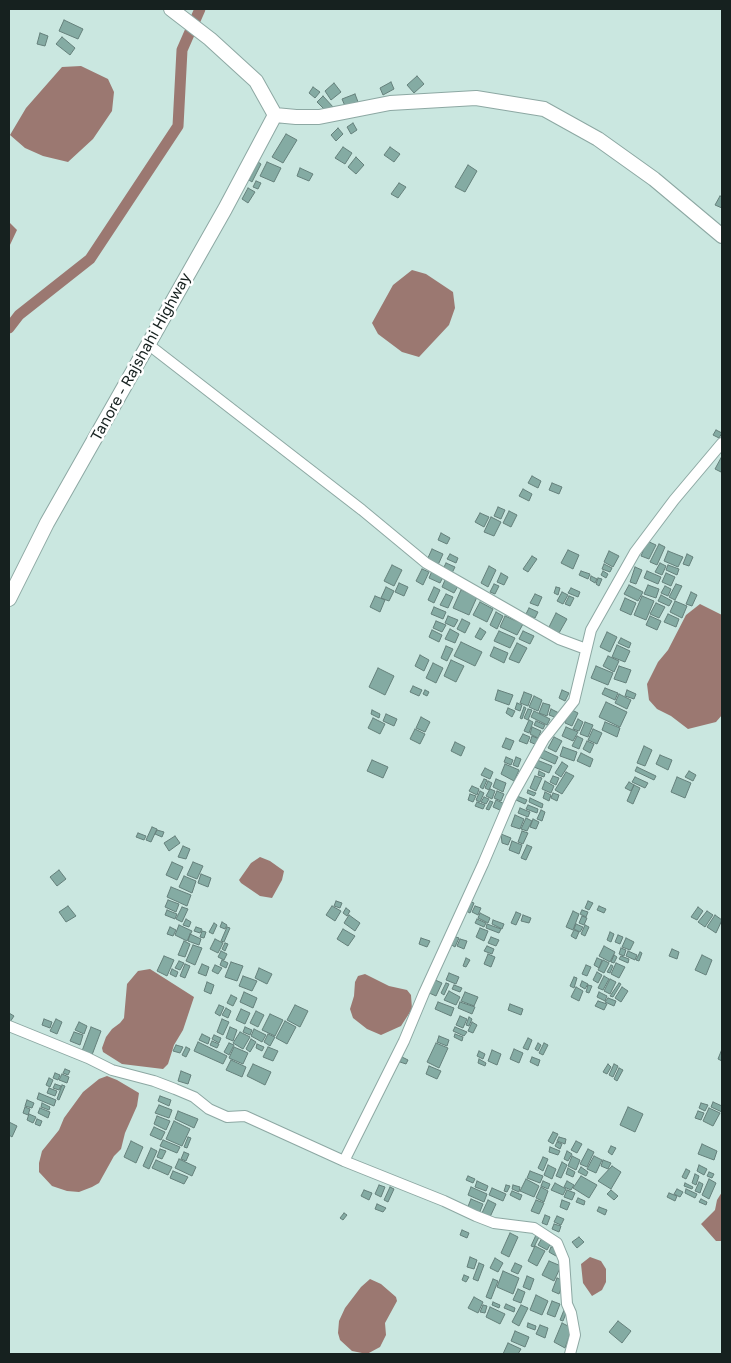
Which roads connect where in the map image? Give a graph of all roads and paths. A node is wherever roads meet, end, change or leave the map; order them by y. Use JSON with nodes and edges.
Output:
{"nodes":[{"id":1,"x":171,"y":9,"type":"edge"},
{"id":2,"x":275,"y":115,"type":"junction"},
{"id":3,"x":722,"y":236,"type":"edge"},
{"id":4,"x":149,"y":345,"type":"junction"},
{"id":5,"x":722,"y":443,"type":"edge"},
{"id":6,"x":9,"y":599,"type":"edge"},
{"id":7,"x":586,"y":649,"type":"junction"},
{"id":8,"x":9,"y":1026,"type":"edge"},
{"id":9,"x":344,"y":1161,"type":"junction"},
{"id":10,"x":570,"y":1354,"type":"edge"}],
"edges":[{"from":1,"to":2,"type":"main road"},
{"from":2,"to":3,"type":"main road"},
{"from":2,"to":4,"type":"main road","name":"Tanore - Rajshahi Highway"},
{"from":4,"to":6,"type":"main road","name":"Tanore - Rajshahi Highway"},
{"from":4,"to":7,"type":"street"},
{"from":5,"to":7,"type":"street"},
{"from":7,"to":9,"type":"street"},
{"from":8,"to":9,"type":"street"},
{"from":9,"to":10,"type":"street"}]}
